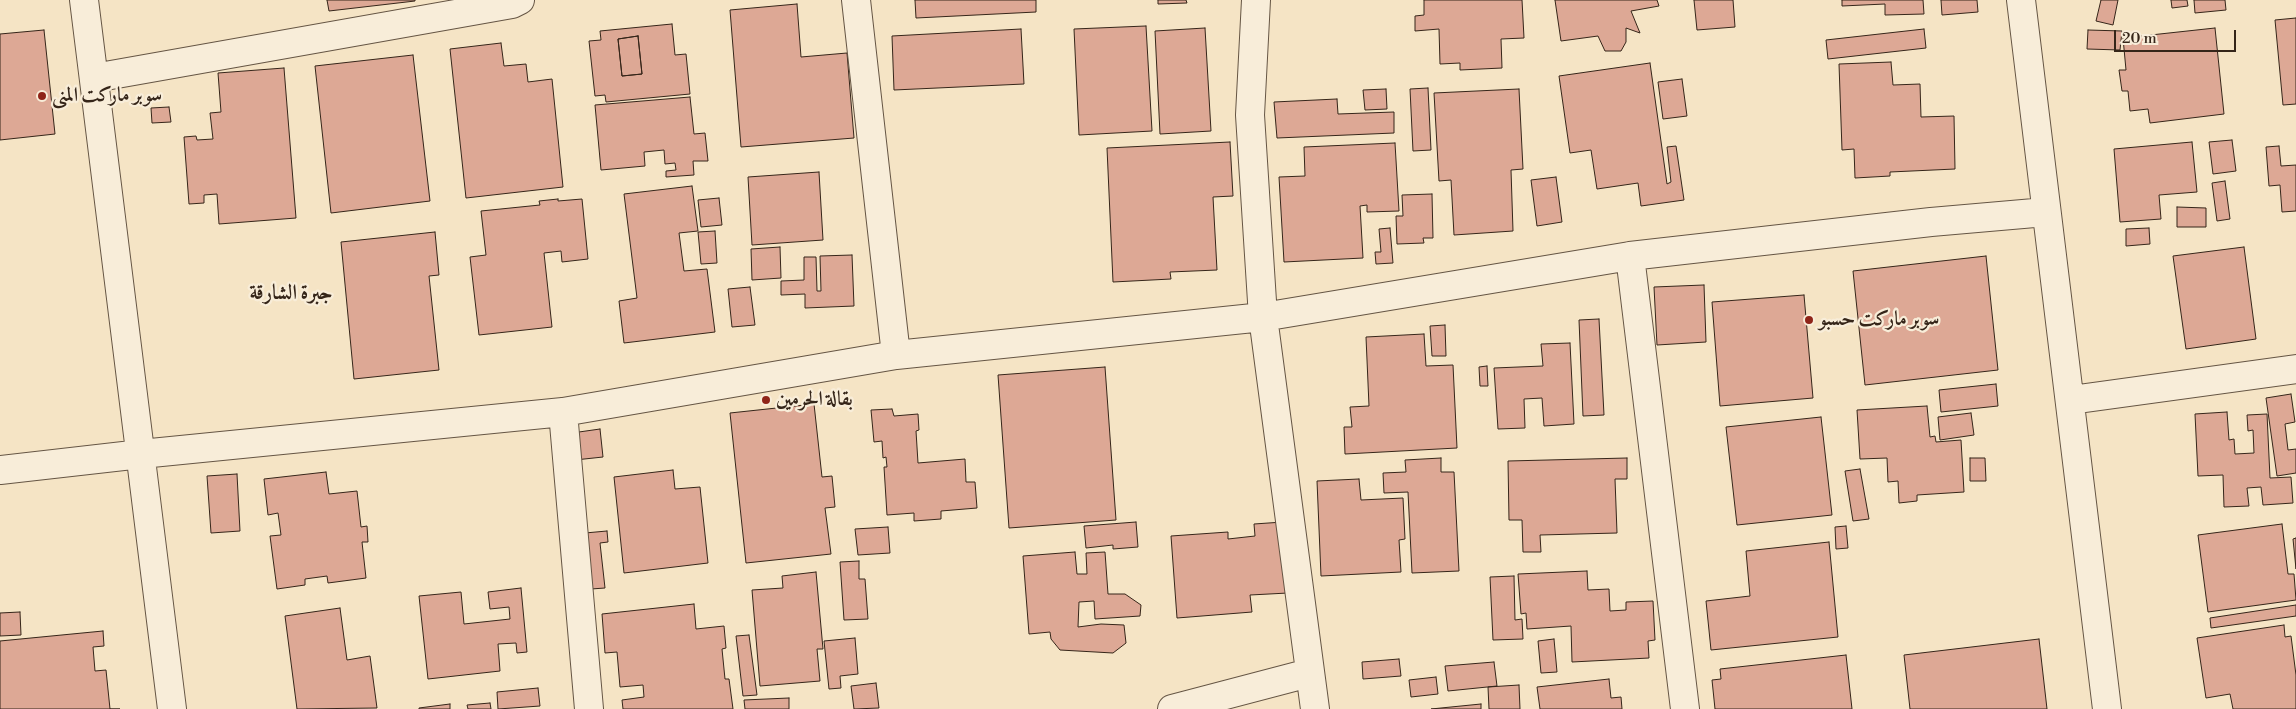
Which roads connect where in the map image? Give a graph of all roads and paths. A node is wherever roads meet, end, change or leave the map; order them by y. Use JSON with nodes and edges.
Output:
{"nodes":[{"id":1,"x":84,"y":0,"type":"edge"},
{"id":2,"x":856,"y":0,"type":"edge"},
{"id":3,"x":1256,"y":0,"type":"edge"},
{"id":4,"x":2021,"y":0,"type":"edge"},
{"id":5,"x":515,"y":1,"type":"edge"},
{"id":6,"x":94,"y":78,"type":"junction"},
{"id":7,"x":2046,"y":212,"type":"junction"},
{"id":8,"x":1630,"y":256,"type":"junction"},
{"id":9,"x":1263,"y":317,"type":"junction"},
{"id":10,"x":896,"y":355,"type":"junction"},
{"id":11,"x":2296,"y":369,"type":"edge"},
{"id":12,"x":2071,"y":400,"type":"junction"},
{"id":13,"x":563,"y":412,"type":"junction"},
{"id":14,"x":141,"y":454,"type":"junction"},
{"id":15,"x":0,"y":470,"type":"edge"},
{"id":16,"x":1309,"y":673,"type":"junction"},
{"id":17,"x":172,"y":709,"type":"edge"},
{"id":18,"x":589,"y":709,"type":"edge"},
{"id":19,"x":1172,"y":709,"type":"edge"},
{"id":20,"x":1315,"y":709,"type":"edge"},
{"id":21,"x":1686,"y":709,"type":"edge"},
{"id":22,"x":2107,"y":709,"type":"edge"}],
"edges":[{"from":1,"to":6,"type":"street"},
{"from":2,"to":10,"type":"street"},
{"from":3,"to":9,"type":"street"},
{"from":4,"to":7,"type":"street"},
{"from":5,"to":6,"type":"street"},
{"from":6,"to":14,"type":"street"},
{"from":7,"to":8,"type":"street"},
{"from":7,"to":12,"type":"street"},
{"from":8,"to":9,"type":"street"},
{"from":8,"to":21,"type":"street"},
{"from":9,"to":10,"type":"street"},
{"from":9,"to":16,"type":"street"},
{"from":10,"to":13,"type":"street"},
{"from":11,"to":12,"type":"street"},
{"from":12,"to":22,"type":"street"},
{"from":13,"to":14,"type":"street"},
{"from":13,"to":18,"type":"street"},
{"from":14,"to":15,"type":"street"},
{"from":14,"to":17,"type":"street"},
{"from":16,"to":19,"type":"street"},
{"from":16,"to":20,"type":"street"}]}
